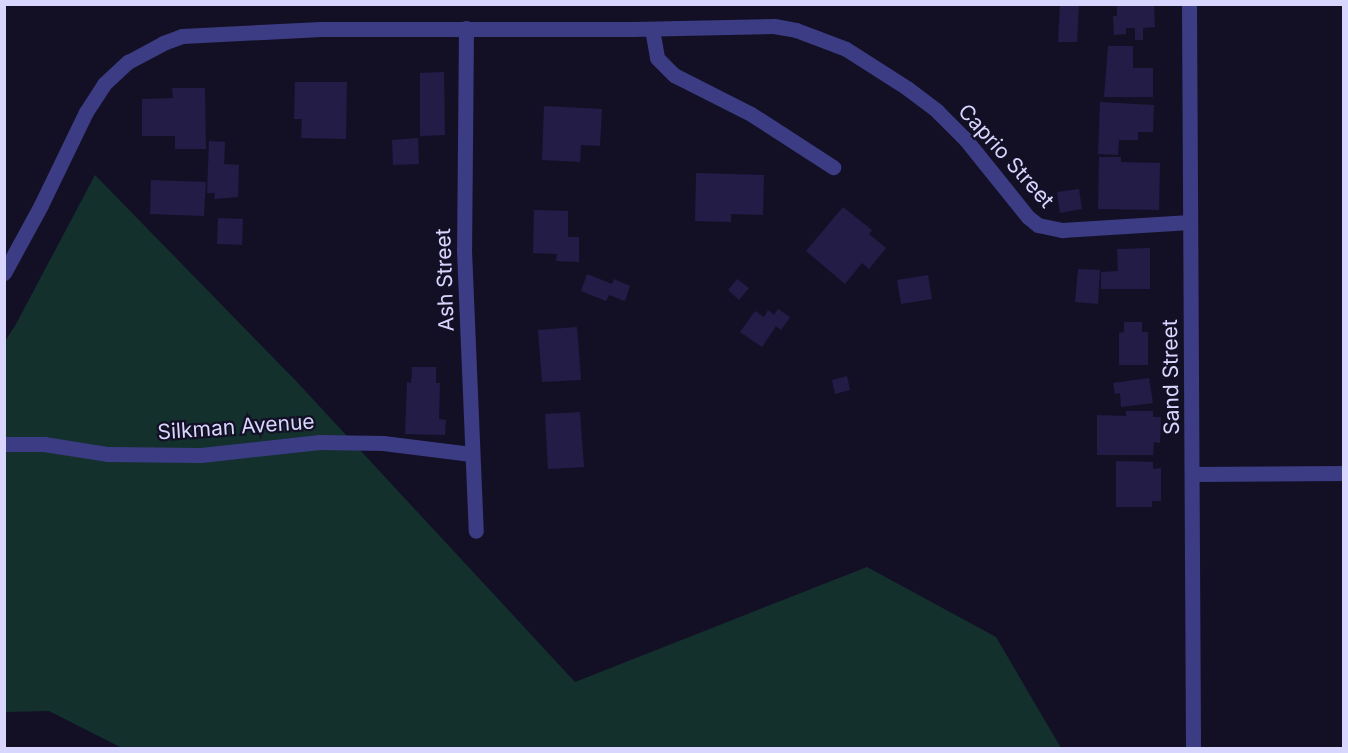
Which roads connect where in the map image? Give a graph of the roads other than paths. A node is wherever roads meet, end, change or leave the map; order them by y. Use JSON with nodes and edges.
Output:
{"nodes":[{"id":1,"x":1189,"y":4,"type":"edge"},
{"id":2,"x":466,"y":27,"type":"junction"},
{"id":3,"x":652,"y":29,"type":"junction"},
{"id":4,"x":834,"y":167,"type":"dead end"},
{"id":5,"x":1190,"y":222,"type":"junction"},
{"id":6,"x":4,"y":273,"type":"edge"},
{"id":7,"x":4,"y":444,"type":"edge"},
{"id":8,"x":471,"y":454,"type":"junction"},
{"id":9,"x":1344,"y":473,"type":"edge"},
{"id":10,"x":1192,"y":474,"type":"junction"},
{"id":11,"x":476,"y":531,"type":"dead end"},
{"id":12,"x":1193,"y":748,"type":"edge"}],
"edges":[{"from":1,"to":5,"type":"street","name":"Sand Street"},
{"from":2,"to":3,"type":"street","name":"Caprio Street"},
{"from":2,"to":6,"type":"street","name":"Caprio Street"},
{"from":2,"to":8,"type":"street","name":"Ash Street"},
{"from":3,"to":4,"type":"street"},
{"from":3,"to":5,"type":"street","name":"Caprio Street"},
{"from":5,"to":10,"type":"street","name":"Sand Street"},
{"from":7,"to":8,"type":"street","name":"Silkman Avenue"},
{"from":8,"to":11,"type":"street","name":"Ash Street"},
{"from":9,"to":10,"type":"street"},
{"from":10,"to":12,"type":"street","name":"Sand Street"}]}
